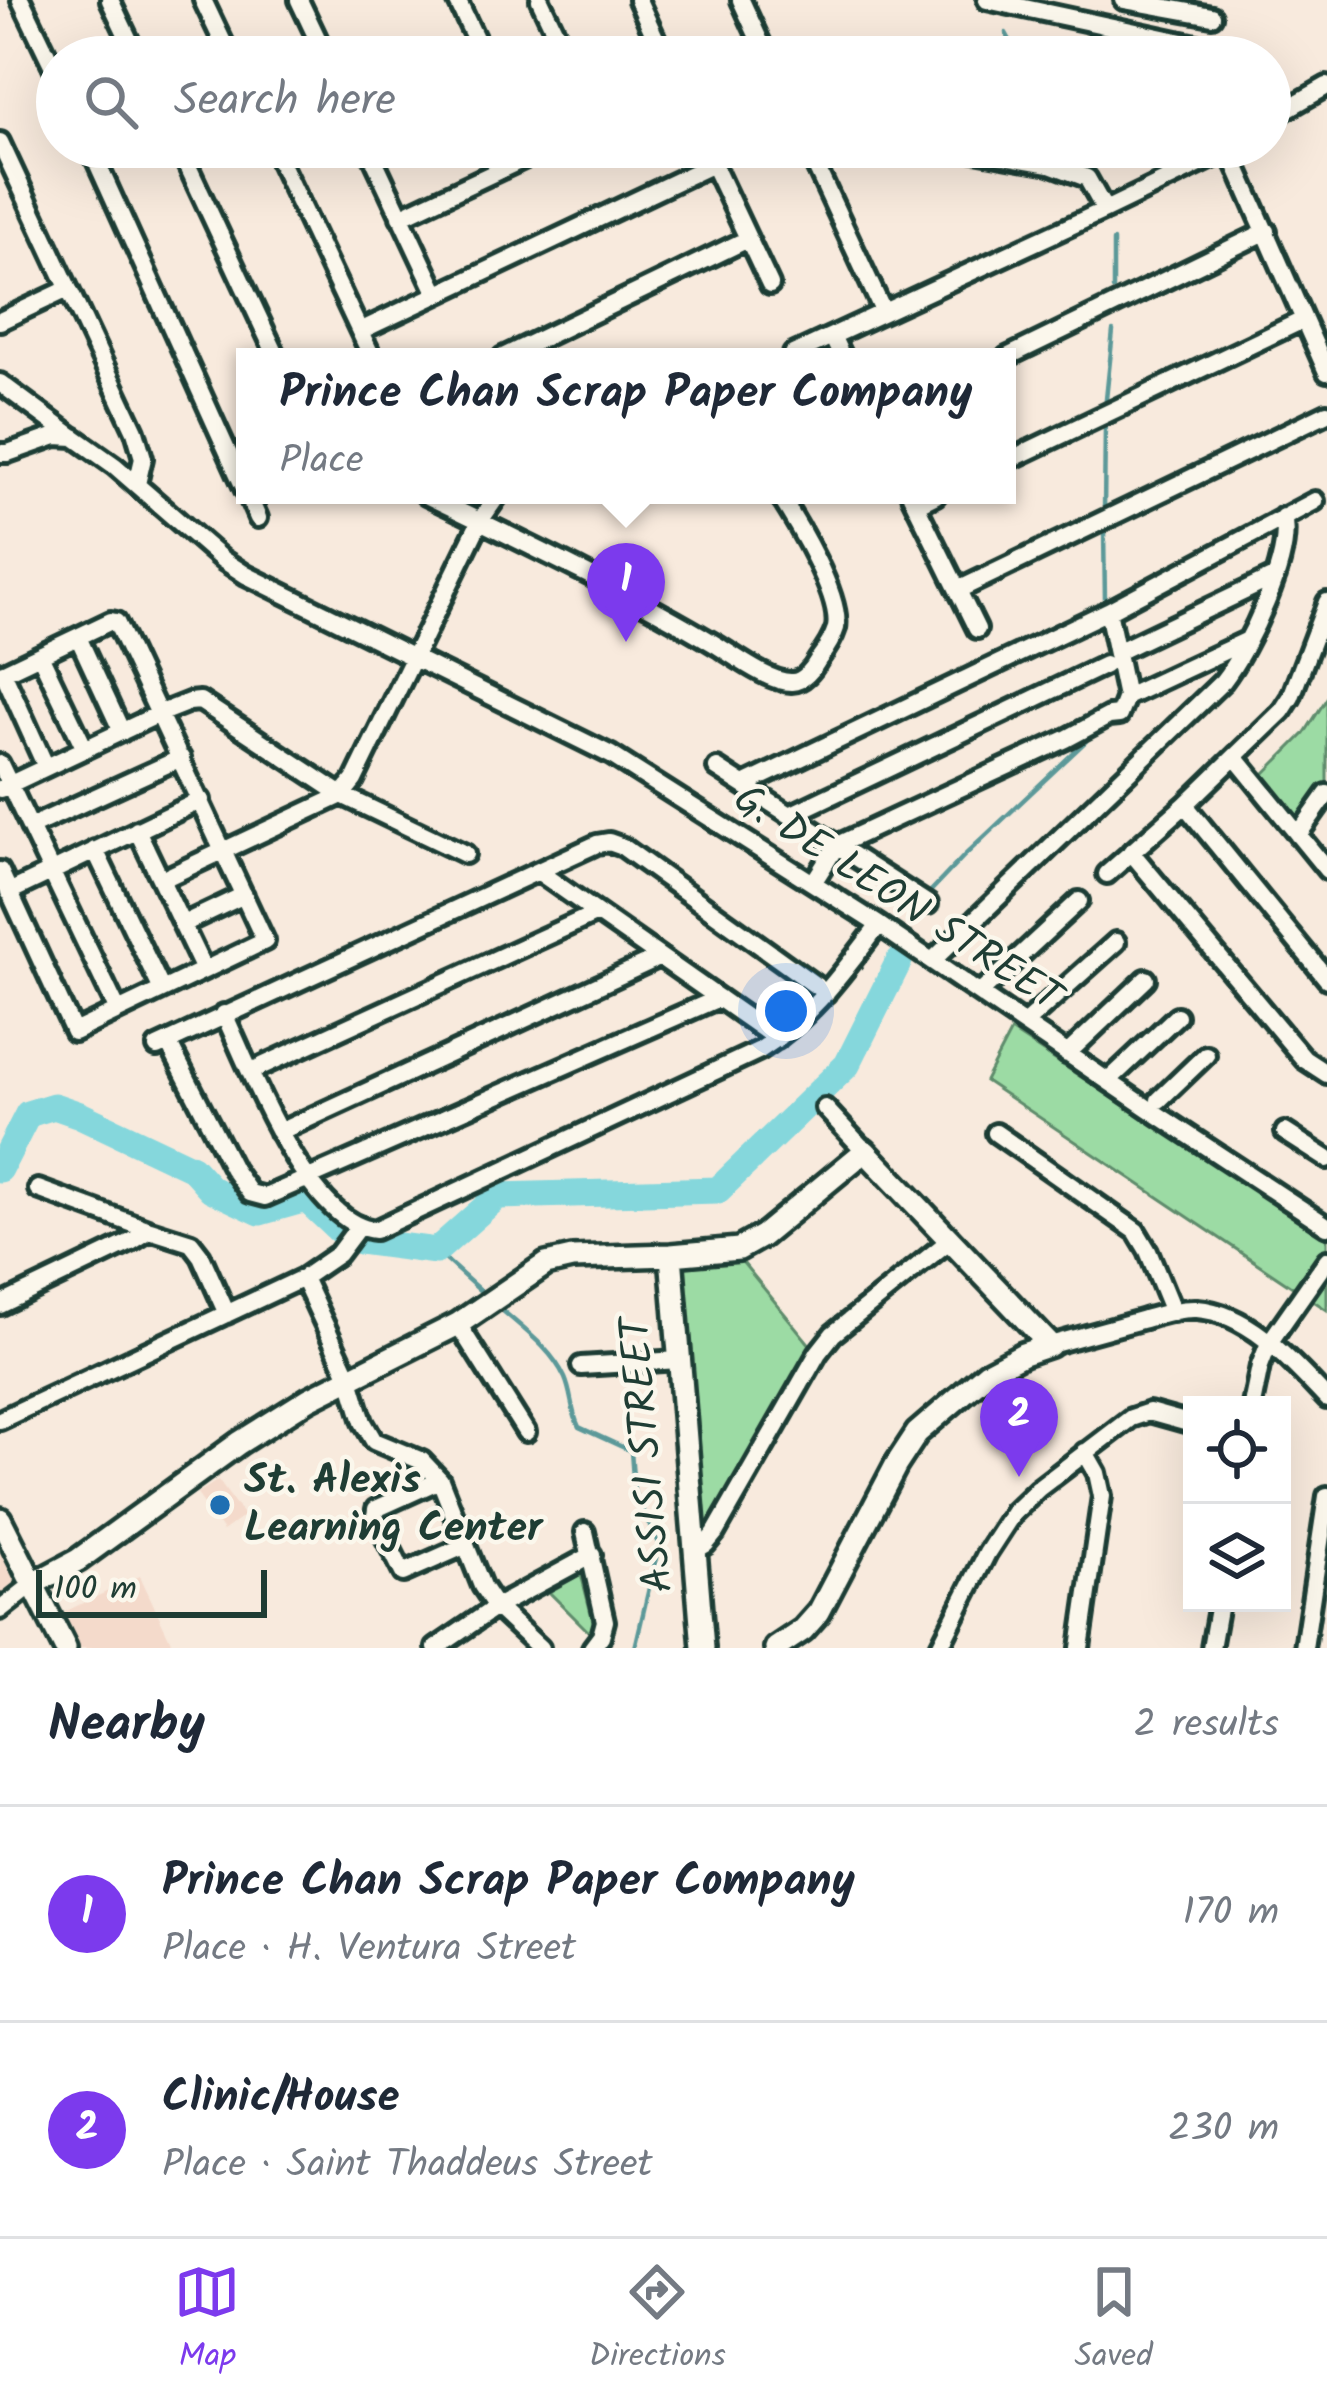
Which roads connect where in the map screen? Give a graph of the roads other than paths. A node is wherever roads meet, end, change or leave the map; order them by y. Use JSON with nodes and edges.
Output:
{"nodes":[{"id":1,"x":21,"y":0,"type":"edge"},
{"id":2,"x":110,"y":0,"type":"edge"},
{"id":3,"x":203,"y":0,"type":"edge"},
{"id":4,"x":299,"y":0,"type":"edge"},
{"id":5,"x":457,"y":0,"type":"edge"},
{"id":6,"x":540,"y":0,"type":"edge"},
{"id":7,"x":638,"y":0,"type":"edge"},
{"id":8,"x":741,"y":0,"type":"edge"},
{"id":9,"x":987,"y":0,"type":"edge"},
{"id":10,"x":1124,"y":0,"type":"edge"},
{"id":11,"x":1161,"y":4,"type":"edge"},
{"id":12,"x":1212,"y":16,"type":"dead end"},
{"id":13,"x":38,"y":36,"type":"edge"},
{"id":14,"x":127,"y":36,"type":"edge"},
{"id":15,"x":220,"y":36,"type":"edge"},
{"id":16,"x":316,"y":36,"type":"edge"},
{"id":17,"x":474,"y":36,"type":"edge"},
{"id":18,"x":557,"y":36,"type":"edge"},
{"id":19,"x":654,"y":36,"type":"edge"},
{"id":20,"x":757,"y":36,"type":"edge"},
{"id":21,"x":1130,"y":36,"type":"edge"},
{"id":22,"x":1176,"y":36,"type":"edge"},
{"id":23,"x":1327,"y":86,"type":"edge"},
{"id":24,"x":1291,"y":107,"type":"edge"},
{"id":25,"x":0,"y":142,"type":"edge"},
{"id":26,"x":100,"y":168,"type":"edge"},
{"id":27,"x":189,"y":168,"type":"edge"},
{"id":28,"x":283,"y":168,"type":"edge"},
{"id":29,"x":378,"y":168,"type":"edge"},
{"id":30,"x":496,"y":168,"type":"edge"},
{"id":31,"x":684,"y":168,"type":"edge"},
{"id":32,"x":715,"y":168,"type":"edge"},
{"id":33,"x":821,"y":168,"type":"edge"},
{"id":34,"x":1061,"y":168,"type":"edge"},
{"id":35,"x":1188,"y":168,"type":"edge"},
{"id":36,"x":1237,"y":168,"type":"edge"},
{"id":37,"x":1105,"y":210,"type":"junction"},
{"id":38,"x":400,"y":217,"type":"junction"},
{"id":39,"x":1267,"y":231,"type":"junction"},
{"id":40,"x":748,"y":239,"type":"junction"},
{"id":41,"x":770,"y":285,"type":"dead end"},
{"id":42,"x":68,"y":289,"type":"junction"},
{"id":43,"x":437,"y":294,"type":"junction"},
{"id":44,"x":883,"y":311,"type":"junction"},
{"id":45,"x":1303,"y":320,"type":"junction"},
{"id":46,"x":0,"y":321,"type":"edge"},
{"id":47,"x":360,"y":331,"type":"junction"},
{"id":48,"x":832,"y":336,"type":"junction"},
{"id":49,"x":273,"y":348,"type":"edge"},
{"id":50,"x":368,"y":348,"type":"edge"},
{"id":51,"x":522,"y":348,"type":"edge"},
{"id":52,"x":806,"y":348,"type":"edge"},
{"id":53,"x":838,"y":348,"type":"edge"},
{"id":54,"x":1016,"y":353,"type":"edge"},
{"id":55,"x":1327,"y":372,"type":"edge"},
{"id":56,"x":0,"y":383,"type":"edge"},
{"id":57,"x":1327,"y":413,"type":"edge"},
{"id":58,"x":74,"y":437,"type":"junction"},
{"id":59,"x":0,"y":453,"type":"edge"},
{"id":60,"x":1016,"y":457,"type":"edge"},
{"id":61,"x":236,"y":468,"type":"edge"},
{"id":62,"x":136,"y":484,"type":"junction"},
{"id":63,"x":1316,"y":501,"type":"dead end"},
{"id":64,"x":252,"y":504,"type":"edge"},
{"id":65,"x":445,"y":504,"type":"edge"},
{"id":66,"x":492,"y":504,"type":"edge"},
{"id":67,"x":785,"y":504,"type":"edge"},
{"id":68,"x":915,"y":504,"type":"edge"},
{"id":69,"x":1283,"y":517,"type":"junction"},
{"id":70,"x":258,"y":518,"type":"dead end"},
{"id":71,"x":480,"y":521,"type":"junction"},
{"id":72,"x":1276,"y":576,"type":"junction"},
{"id":73,"x":958,"y":590,"type":"junction"},
{"id":74,"x":1327,"y":602,"type":"edge"},
{"id":75,"x":1108,"y":610,"type":"junction"},
{"id":76,"x":977,"y":629,"type":"dead end"},
{"id":77,"x":77,"y":637,"type":"junction"},
{"id":78,"x":1248,"y":640,"type":"junction"},
{"id":79,"x":40,"y":655,"type":"junction"},
{"id":80,"x":413,"y":657,"type":"junction"},
{"id":81,"x":1111,"y":658,"type":"junction"},
{"id":82,"x":2,"y":673,"type":"edge"},
{"id":83,"x":1126,"y":697,"type":"junction"},
{"id":84,"x":160,"y":713,"type":"junction"},
{"id":85,"x":122,"y":731,"type":"junction"},
{"id":86,"x":85,"y":749,"type":"junction"},
{"id":87,"x":1234,"y":757,"type":"junction"},
{"id":88,"x":181,"y":758,"type":"junction"},
{"id":89,"x":0,"y":764,"type":"edge"},
{"id":90,"x":46,"y":767,"type":"junction"},
{"id":91,"x":716,"y":768,"type":"dead end"},
{"id":92,"x":744,"y":785,"type":"junction"},
{"id":93,"x":5,"y":787,"type":"edge"},
{"id":94,"x":1327,"y":794,"type":"edge"},
{"id":95,"x":342,"y":795,"type":"junction"},
{"id":96,"x":200,"y":800,"type":"junction"},
{"id":97,"x":1185,"y":805,"type":"junction"},
{"id":98,"x":790,"y":814,"type":"junction"},
{"id":99,"x":30,"y":827,"type":"junction"},
{"id":100,"x":137,"y":830,"type":"junction"},
{"id":101,"x":1298,"y":835,"type":"junction"},
{"id":102,"x":837,"y":845,"type":"junction"},
{"id":103,"x":95,"y":850,"type":"junction"},
{"id":104,"x":224,"y":850,"type":"junction"},
{"id":105,"x":1131,"y":852,"type":"junction"},
{"id":106,"x":465,"y":854,"type":"dead end"},
{"id":107,"x":1327,"y":870,"type":"edge"},
{"id":108,"x":0,"y":871,"type":"edge"},
{"id":109,"x":52,"y":871,"type":"junction"},
{"id":110,"x":538,"y":872,"type":"junction"},
{"id":111,"x":1107,"y":874,"type":"dead end"},
{"id":112,"x":161,"y":880,"type":"junction"},
{"id":113,"x":813,"y":883,"type":"junction"},
{"id":114,"x":10,"y":892,"type":"junction"},
{"id":115,"x":244,"y":895,"type":"junction"},
{"id":116,"x":1079,"y":901,"type":"dead end"},
{"id":117,"x":928,"y":904,"type":"dead end"},
{"id":118,"x":597,"y":913,"type":"junction"},
{"id":119,"x":183,"y":924,"type":"junction"},
{"id":120,"x":879,"y":925,"type":"junction"},
{"id":121,"x":1116,"y":942,"type":"dead end"},
{"id":122,"x":660,"y":957,"type":"junction"},
{"id":123,"x":932,"y":961,"type":"junction"},
{"id":124,"x":204,"y":970,"type":"junction"},
{"id":125,"x":1146,"y":979,"type":"dead end"},
{"id":126,"x":1327,"y":979,"type":"edge"},
{"id":127,"x":162,"y":990,"type":"junction"},
{"id":128,"x":826,"y":993,"type":"junction"},
{"id":129,"x":980,"y":993,"type":"junction"},
{"id":130,"x":719,"y":998,"type":"junction"},
{"id":131,"x":118,"y":1011,"type":"junction"},
{"id":132,"x":224,"y":1014,"type":"junction"},
{"id":133,"x":1177,"y":1016,"type":"dead end"},
{"id":134,"x":1024,"y":1024,"type":"junction"},
{"id":135,"x":777,"y":1039,"type":"junction"},
{"id":136,"x":1066,"y":1054,"type":"junction"},
{"id":137,"x":1206,"y":1055,"type":"dead end"},
{"id":138,"x":251,"y":1071,"type":"junction"},
{"id":139,"x":1327,"y":1074,"type":"edge"},
{"id":140,"x":1108,"y":1081,"type":"junction"},
{"id":141,"x":1159,"y":1100,"type":"dead end"},
{"id":142,"x":825,"y":1108,"type":"dead end"},
{"id":143,"x":279,"y":1132,"type":"junction"},
{"id":144,"x":1285,"y":1132,"type":"dead end"},
{"id":145,"x":996,"y":1133,"type":"dead end"},
{"id":146,"x":865,"y":1151,"type":"junction"},
{"id":147,"x":1327,"y":1160,"type":"edge"},
{"id":148,"x":307,"y":1181,"type":"junction"},
{"id":149,"x":38,"y":1189,"type":"dead end"},
{"id":150,"x":359,"y":1226,"type":"junction"},
{"id":151,"x":1327,"y":1226,"type":"edge"},
{"id":152,"x":150,"y":1230,"type":"junction"},
{"id":153,"x":949,"y":1241,"type":"junction"},
{"id":154,"x":671,"y":1255,"type":"junction"},
{"id":155,"x":1327,"y":1260,"type":"edge"},
{"id":156,"x":303,"y":1278,"type":"junction"},
{"id":157,"x":0,"y":1305,"type":"edge"},
{"id":158,"x":1172,"y":1312,"type":"junction"},
{"id":159,"x":227,"y":1314,"type":"junction"},
{"id":160,"x":458,"y":1324,"type":"junction"},
{"id":161,"x":1269,"y":1343,"type":"junction"},
{"id":162,"x":1050,"y":1345,"type":"junction"},
{"id":163,"x":680,"y":1360,"type":"junction"},
{"id":164,"x":581,"y":1366,"type":"dead end"},
{"id":165,"x":350,"y":1379,"type":"junction"},
{"id":166,"x":1254,"y":1396,"type":"edge"},
{"id":167,"x":1327,"y":1399,"type":"edge"},
{"id":168,"x":0,"y":1420,"type":"edge"},
{"id":169,"x":1183,"y":1421,"type":"edge"},
{"id":170,"x":526,"y":1432,"type":"dead end"},
{"id":171,"x":1085,"y":1452,"type":"junction"},
{"id":172,"x":440,"y":1480,"type":"junction"},
{"id":173,"x":1327,"y":1496,"type":"edge"},
{"id":174,"x":0,"y":1519,"type":"edge"},
{"id":175,"x":585,"y":1532,"type":"dead end"},
{"id":176,"x":464,"y":1546,"type":"junction"},
{"id":177,"x":694,"y":1551,"type":"junction"},
{"id":178,"x":592,"y":1555,"type":"junction"},
{"id":179,"x":33,"y":1584,"type":"junction"},
{"id":180,"x":496,"y":1607,"type":"junction"},
{"id":181,"x":0,"y":1610,"type":"edge"},
{"id":182,"x":1217,"y":1612,"type":"edge"},
{"id":183,"x":444,"y":1646,"type":"edge"},
{"id":184,"x":65,"y":1648,"type":"edge"},
{"id":185,"x":540,"y":1648,"type":"edge"},
{"id":186,"x":592,"y":1648,"type":"edge"},
{"id":187,"x":703,"y":1648,"type":"edge"},
{"id":188,"x":776,"y":1648,"type":"edge"},
{"id":189,"x":939,"y":1648,"type":"edge"},
{"id":190,"x":1080,"y":1648,"type":"edge"},
{"id":191,"x":1211,"y":1648,"type":"edge"},
{"id":192,"x":1304,"y":1648,"type":"edge"}],
"edges":[{"from":1,"to":13,"type":"street"},
{"from":2,"to":14,"type":"street"},
{"from":3,"to":15,"type":"street"},
{"from":4,"to":16,"type":"street"},
{"from":5,"to":17,"type":"street"},
{"from":6,"to":18,"type":"street"},
{"from":7,"to":19,"type":"street"},
{"from":8,"to":20,"type":"street"},
{"from":9,"to":21,"type":"street"},
{"from":10,"to":11,"type":"street"},
{"from":11,"to":12,"type":"street"},
{"from":11,"to":22,"type":"street"},
{"from":23,"to":24,"type":"street"},
{"from":25,"to":42,"type":"street"},
{"from":26,"to":61,"type":"street"},
{"from":27,"to":49,"type":"street"},
{"from":28,"to":47,"type":"street"},
{"from":29,"to":38,"type":"street"},
{"from":30,"to":38,"type":"street"},
{"from":31,"to":43,"type":"street"},
{"from":32,"to":40,"type":"street"},
{"from":33,"to":44,"type":"street"},
{"from":34,"to":37,"type":"street"},
{"from":35,"to":37,"type":"street"},
{"from":36,"to":39,"type":"street"},
{"from":37,"to":44,"type":"street"},
{"from":38,"to":43,"type":"street"},
{"from":39,"to":45,"type":"street"},
{"from":39,"to":54,"type":"street"},
{"from":40,"to":41,"type":"street"},
{"from":40,"to":51,"type":"street"},
{"from":42,"to":46,"type":"street"},
{"from":42,"to":62,"type":"street"},
{"from":43,"to":47,"type":"street"},
{"from":44,"to":48,"type":"street"},
{"from":45,"to":55,"type":"street"},
{"from":45,"to":60,"type":"street"},
{"from":47,"to":50,"type":"street"},
{"from":48,"to":52,"type":"street"},
{"from":48,"to":53,"type":"street"},
{"from":56,"to":58,"type":"street","name":"G. DE LEON STREET"},
{"from":57,"to":73,"type":"street"},
{"from":58,"to":59,"type":"street"},
{"from":58,"to":62,"type":"street","name":"G. DE LEON STREET"},
{"from":62,"to":80,"type":"street","name":"G. DE LEON STREET"},
{"from":63,"to":69,"type":"street"},
{"from":64,"to":70,"type":"street"},
{"from":65,"to":71,"type":"street"},
{"from":66,"to":71,"type":"street"},
{"from":67,"to":71,"type":"street"},
{"from":68,"to":73,"type":"street"},
{"from":69,"to":72,"type":"street"},
{"from":69,"to":75,"type":"street"},
{"from":71,"to":80,"type":"street"},
{"from":72,"to":78,"type":"street"},
{"from":72,"to":81,"type":"street"},
{"from":73,"to":76,"type":"street"},
{"from":74,"to":87,"type":"street"},
{"from":75,"to":81,"type":"street"},
{"from":75,"to":92,"type":"street"},
{"from":77,"to":79,"type":"street"},
{"from":77,"to":84,"type":"street"},
{"from":77,"to":85,"type":"street"},
{"from":78,"to":83,"type":"street"},
{"from":78,"to":123,"type":"street"},
{"from":79,"to":82,"type":"street"},
{"from":79,"to":86,"type":"street"},
{"from":80,"to":95,"type":"street"},
{"from":80,"to":113,"type":"street","name":"G. DE LEON STREET"},
{"from":81,"to":83,"type":"street"},
{"from":81,"to":98,"type":"street"},
{"from":82,"to":90,"type":"street"},
{"from":83,"to":102,"type":"street"},
{"from":84,"to":85,"type":"street"},
{"from":84,"to":88,"type":"street"},
{"from":84,"to":95,"type":"street"},
{"from":85,"to":86,"type":"street"},
{"from":86,"to":90,"type":"street"},
{"from":87,"to":97,"type":"street"},
{"from":87,"to":101,"type":"street"},
{"from":88,"to":96,"type":"street"},
{"from":88,"to":99,"type":"street"},
{"from":89,"to":93,"type":"street"},
{"from":90,"to":93,"type":"street"},
{"from":91,"to":92,"type":"street"},
{"from":92,"to":98,"type":"street"},
{"from":93,"to":99,"type":"street"},
{"from":94,"to":101,"type":"street"},
{"from":95,"to":104,"type":"street"},
{"from":95,"to":106,"type":"street"},
{"from":96,"to":100,"type":"street"},
{"from":96,"to":104,"type":"street"},
{"from":97,"to":105,"type":"street"},
{"from":97,"to":126,"type":"street"},
{"from":98,"to":102,"type":"street"},
{"from":99,"to":109,"type":"street"},
{"from":100,"to":103,"type":"street"},
{"from":100,"to":112,"type":"street"},
{"from":101,"to":107,"type":"street"},
{"from":102,"to":113,"type":"street"},
{"from":102,"to":117,"type":"street"},
{"from":103,"to":109,"type":"street"},
{"from":103,"to":127,"type":"street"},
{"from":104,"to":112,"type":"street"},
{"from":104,"to":115,"type":"street"},
{"from":105,"to":111,"type":"street"},
{"from":105,"to":139,"type":"street"},
{"from":108,"to":114,"type":"street"},
{"from":109,"to":114,"type":"street"},
{"from":109,"to":131,"type":"street"},
{"from":110,"to":118,"type":"street"},
{"from":110,"to":128,"type":"street"},
{"from":110,"to":132,"type":"street"},
{"from":112,"to":119,"type":"street"},
{"from":113,"to":120,"type":"street","name":"G. DE LEON STREET"},
{"from":114,"to":131,"type":"street"},
{"from":115,"to":119,"type":"street"},
{"from":115,"to":124,"type":"street"},
{"from":116,"to":129,"type":"street"},
{"from":118,"to":122,"type":"street"},
{"from":118,"to":138,"type":"street"},
{"from":119,"to":124,"type":"street"},
{"from":120,"to":123,"type":"street","name":"G. DE LEON STREET"},
{"from":120,"to":128,"type":"street"},
{"from":121,"to":134,"type":"street"},
{"from":122,"to":130,"type":"street"},
{"from":122,"to":143,"type":"street"},
{"from":123,"to":129,"type":"street","name":"G. DE LEON STREET"},
{"from":124,"to":127,"type":"street"},
{"from":125,"to":136,"type":"street"},
{"from":127,"to":131,"type":"street"},
{"from":128,"to":135,"type":"street"},
{"from":129,"to":134,"type":"street","name":"G. DE LEON STREET"},
{"from":130,"to":135,"type":"street"},
{"from":130,"to":148,"type":"street"},
{"from":132,"to":138,"type":"street"},
{"from":132,"to":148,"type":"street"},
{"from":133,"to":140,"type":"street"},
{"from":134,"to":136,"type":"street","name":"G. DE LEON STREET"},
{"from":135,"to":150,"type":"street"},
{"from":136,"to":140,"type":"street","name":"G. DE LEON STREET"},
{"from":137,"to":141,"type":"street"},
{"from":138,"to":143,"type":"street"},
{"from":140,"to":151,"type":"street","name":"G. DE LEON STREET"},
{"from":142,"to":146,"type":"street"},
{"from":143,"to":148,"type":"street"},
{"from":144,"to":147,"type":"street"},
{"from":145,"to":158,"type":"street"},
{"from":146,"to":153,"type":"street"},
{"from":146,"to":154,"type":"street"},
{"from":148,"to":150,"type":"street"},
{"from":149,"to":152,"type":"street"},
{"from":150,"to":156,"type":"street"},
{"from":152,"to":157,"type":"street"},
{"from":152,"to":159,"type":"street"},
{"from":153,"to":162,"type":"street"},
{"from":153,"to":177,"type":"street"},
{"from":154,"to":160,"type":"street"},
{"from":154,"to":163,"type":"street","name":"ASSISI STREET"},
{"from":155,"to":161,"type":"street"},
{"from":156,"to":159,"type":"street"},
{"from":156,"to":165,"type":"street"},
{"from":158,"to":161,"type":"street"},
{"from":158,"to":162,"type":"street"},
{"from":159,"to":168,"type":"street"},
{"from":160,"to":165,"type":"street"},
{"from":160,"to":170,"type":"street"},
{"from":161,"to":166,"type":"street"},
{"from":161,"to":167,"type":"street"},
{"from":162,"to":188,"type":"street"},
{"from":163,"to":164,"type":"street"},
{"from":163,"to":177,"type":"street","name":"ASSISI STREET"},
{"from":165,"to":172,"type":"street"},
{"from":165,"to":179,"type":"street"},
{"from":169,"to":171,"type":"street"},
{"from":171,"to":189,"type":"street"},
{"from":171,"to":190,"type":"street"},
{"from":172,"to":176,"type":"street"},
{"from":172,"to":176,"type":"street"},
{"from":173,"to":192,"type":"street"},
{"from":174,"to":179,"type":"street"},
{"from":175,"to":178,"type":"street"},
{"from":176,"to":180,"type":"street"},
{"from":177,"to":187,"type":"street","name":"ASSISI STREET"},
{"from":178,"to":180,"type":"street"},
{"from":178,"to":186,"type":"street"},
{"from":179,"to":181,"type":"street"},
{"from":179,"to":184,"type":"street"},
{"from":180,"to":183,"type":"street"},
{"from":180,"to":185,"type":"street"},
{"from":182,"to":191,"type":"street"}]}
